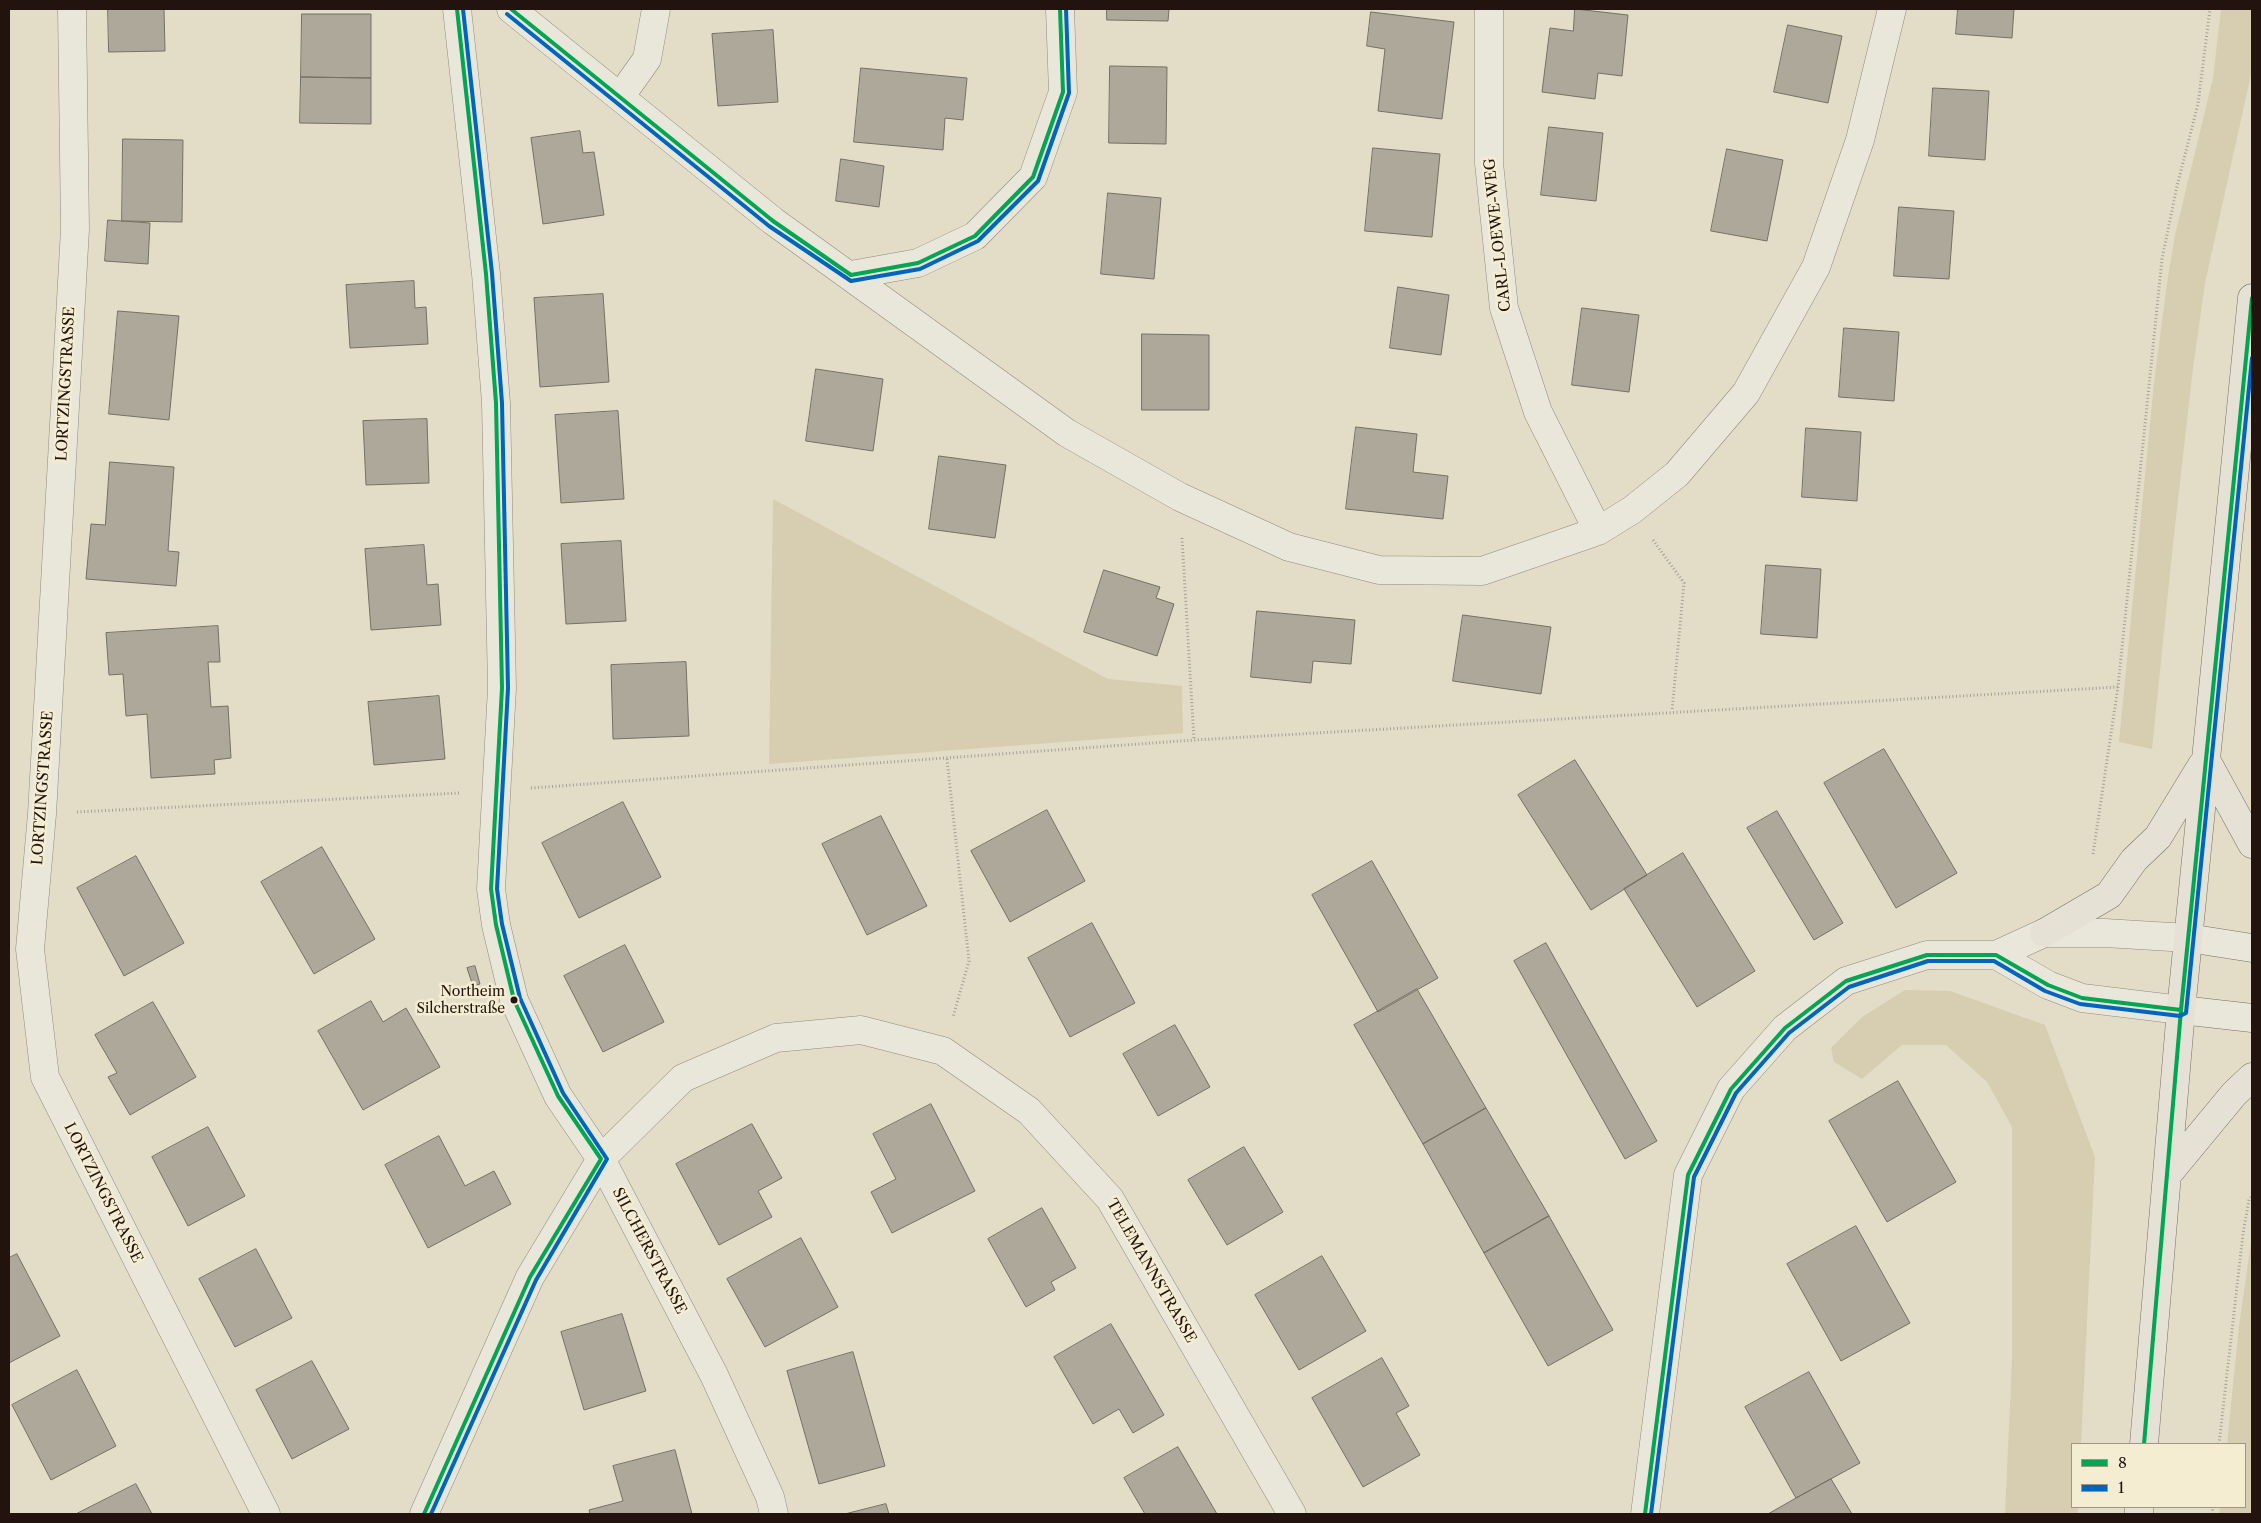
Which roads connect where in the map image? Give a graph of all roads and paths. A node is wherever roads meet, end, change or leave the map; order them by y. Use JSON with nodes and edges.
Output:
{"nodes":[{"id":1,"x":72,"y":9,"type":"edge"},
{"id":2,"x":456,"y":9,"type":"edge"},
{"id":3,"x":511,"y":9,"type":"edge"},
{"id":4,"x":656,"y":9,"type":"edge"},
{"id":5,"x":1060,"y":9,"type":"edge"},
{"id":6,"x":1490,"y":9,"type":"edge"},
{"id":7,"x":1892,"y":9,"type":"edge"},
{"id":8,"x":2210,"y":9,"type":"edge"},
{"id":9,"x":620,"y":97,"type":"junction"},
{"id":10,"x":851,"y":275,"type":"junction"},
{"id":11,"x":2252,"y":298,"type":"edge"},
{"id":12,"x":1180,"y":497,"type":"junction"},
{"id":13,"x":1632,"y":510,"type":"junction"},
{"id":14,"x":1598,"y":532,"type":"junction"},
{"id":15,"x":2118,"y":687,"type":"junction"},
{"id":16,"x":1672,"y":712,"type":"junction"},
{"id":17,"x":1194,"y":740,"type":"junction"},
{"id":18,"x":947,"y":758,"type":"junction"},
{"id":19,"x":2206,"y":760,"type":"junction"},
{"id":20,"x":495,"y":791,"type":"junction"},
{"id":21,"x":42,"y":814,"type":"junction"},
{"id":22,"x":2252,"y":844,"type":"edge"},
{"id":23,"x":2093,"y":855,"type":"dead end"},
{"id":24,"x":2044,"y":933,"type":"junction"},
{"id":25,"x":2188,"y":938,"type":"junction"},
{"id":26,"x":2252,"y":948,"type":"edge"},
{"id":27,"x":1996,"y":955,"type":"junction"},
{"id":28,"x":2181,"y":1010,"type":"junction"},
{"id":29,"x":2252,"y":1018,"type":"edge"},
{"id":30,"x":943,"y":1051,"type":"junction"},
{"id":31,"x":2252,"y":1077,"type":"edge"},
{"id":32,"x":601,"y":1159,"type":"junction"},
{"id":33,"x":2166,"y":1175,"type":"junction"},
{"id":34,"x":2252,"y":1195,"type":"edge"},
{"id":35,"x":2144,"y":1443,"type":"edge"},
{"id":36,"x":2219,"y":1443,"type":"edge"},
{"id":37,"x":266,"y":1514,"type":"edge"},
{"id":38,"x":424,"y":1514,"type":"edge"},
{"id":39,"x":774,"y":1514,"type":"edge"},
{"id":40,"x":1292,"y":1514,"type":"edge"},
{"id":41,"x":1645,"y":1514,"type":"edge"}],
"edges":[{"from":1,"to":21,"type":"street","name":"LORTZINGSTRASSE"},
{"from":2,"to":20,"type":"street","name":"SILCHERSTRASSE"},
{"from":3,"to":9,"type":"street"},
{"from":4,"to":9,"type":"street"},
{"from":5,"to":10,"type":"street"},
{"from":6,"to":14,"type":"street","name":"CARL-LOEWE-WEG"},
{"from":7,"to":13,"type":"street"},
{"from":8,"to":15,"type":"path"},
{"from":9,"to":10,"type":"street"},
{"from":10,"to":12,"type":"street"},
{"from":11,"to":19,"type":"main road"},
{"from":12,"to":14,"type":"street"},
{"from":12,"to":17,"type":"path"},
{"from":13,"to":14,"type":"street"},
{"from":13,"to":16,"type":"path"},
{"from":15,"to":16,"type":"path"},
{"from":15,"to":23,"type":"path"},
{"from":16,"to":17,"type":"path"},
{"from":17,"to":18,"type":"path"},
{"from":18,"to":20,"type":"path"},
{"from":18,"to":30,"type":"path"},
{"from":19,"to":22,"type":"main road"},
{"from":19,"to":24,"type":"main road"},
{"from":19,"to":25,"type":"main road"},
{"from":20,"to":21,"type":"path"},
{"from":20,"to":32,"type":"street","name":"SILCHERSTRASSE"},
{"from":21,"to":37,"type":"street","name":"LORTZINGSTRASSE"},
{"from":24,"to":25,"type":"street"},
{"from":24,"to":27,"type":"street"},
{"from":25,"to":26,"type":"street"},
{"from":25,"to":28,"type":"main road"},
{"from":27,"to":28,"type":"street"},
{"from":27,"to":41,"type":"street"},
{"from":28,"to":29,"type":"street"},
{"from":28,"to":33,"type":"main road"},
{"from":30,"to":32,"type":"street","name":"TELEMANNSTRASSE"},
{"from":30,"to":40,"type":"street","name":"TELEMANNSTRASSE"},
{"from":31,"to":33,"type":"main road"},
{"from":32,"to":38,"type":"street","name":"TELEMANNSTRASSE"},
{"from":32,"to":39,"type":"street","name":"SILCHERSTRASSE"},
{"from":33,"to":35,"type":"main road"},
{"from":34,"to":36,"type":"path"}]}
